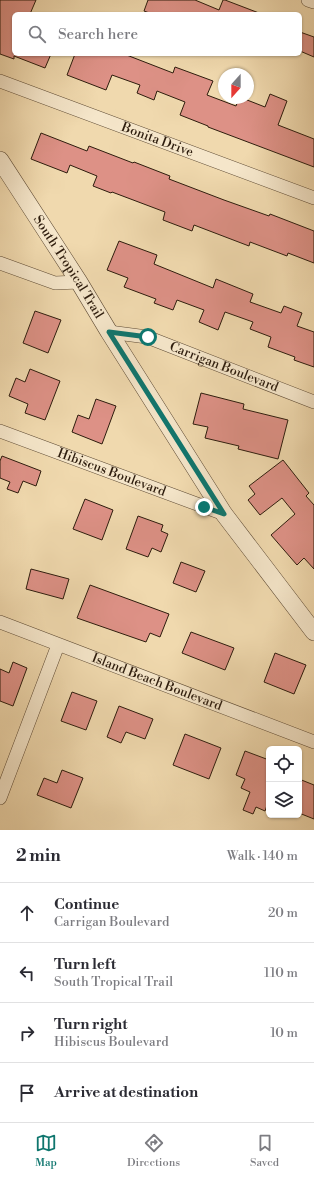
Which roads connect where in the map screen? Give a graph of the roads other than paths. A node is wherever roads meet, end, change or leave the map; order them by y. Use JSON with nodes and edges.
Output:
{"nodes":[{"id":1,"x":308,"y":0,"type":"edge"},
{"id":2,"x":314,"y":2,"type":"edge"},
{"id":3,"x":0,"y":81,"type":"edge"},
{"id":4,"x":0,"y":160,"type":"edge"},
{"id":5,"x":314,"y":198,"type":"edge"},
{"id":6,"x":0,"y":263,"type":"edge"},
{"id":7,"x":80,"y":282,"type":"junction"},
{"id":8,"x":109,"y":332,"type":"junction"},
{"id":9,"x":314,"y":402,"type":"edge"},
{"id":10,"x":0,"y":431,"type":"edge"},
{"id":11,"x":224,"y":514,"type":"junction"},
{"id":12,"x":0,"y":622,"type":"edge"},
{"id":13,"x":314,"y":632,"type":"edge"},
{"id":14,"x":58,"y":645,"type":"junction"},
{"id":15,"x":314,"y":742,"type":"edge"},
{"id":16,"x":0,"y":798,"type":"edge"}],
"edges":[{"from":1,"to":2,"type":"street"},
{"from":3,"to":5,"type":"street","name":"Bonita Drive"},
{"from":4,"to":7,"type":"street","name":"South Tropical Trail"},
{"from":6,"to":7,"type":"street"},
{"from":7,"to":8,"type":"street","name":"South Tropical Trail"},
{"from":8,"to":9,"type":"street","name":"Carrigan Boulevard"},
{"from":8,"to":11,"type":"street","name":"South Tropical Trail"},
{"from":10,"to":11,"type":"street","name":"Hibiscus Boulevard"},
{"from":11,"to":13,"type":"street","name":"South Tropical Trail"},
{"from":12,"to":14,"type":"street","name":"Island Beach Boulevard"},
{"from":14,"to":15,"type":"street","name":"Island Beach Boulevard"},
{"from":14,"to":16,"type":"street"}]}
